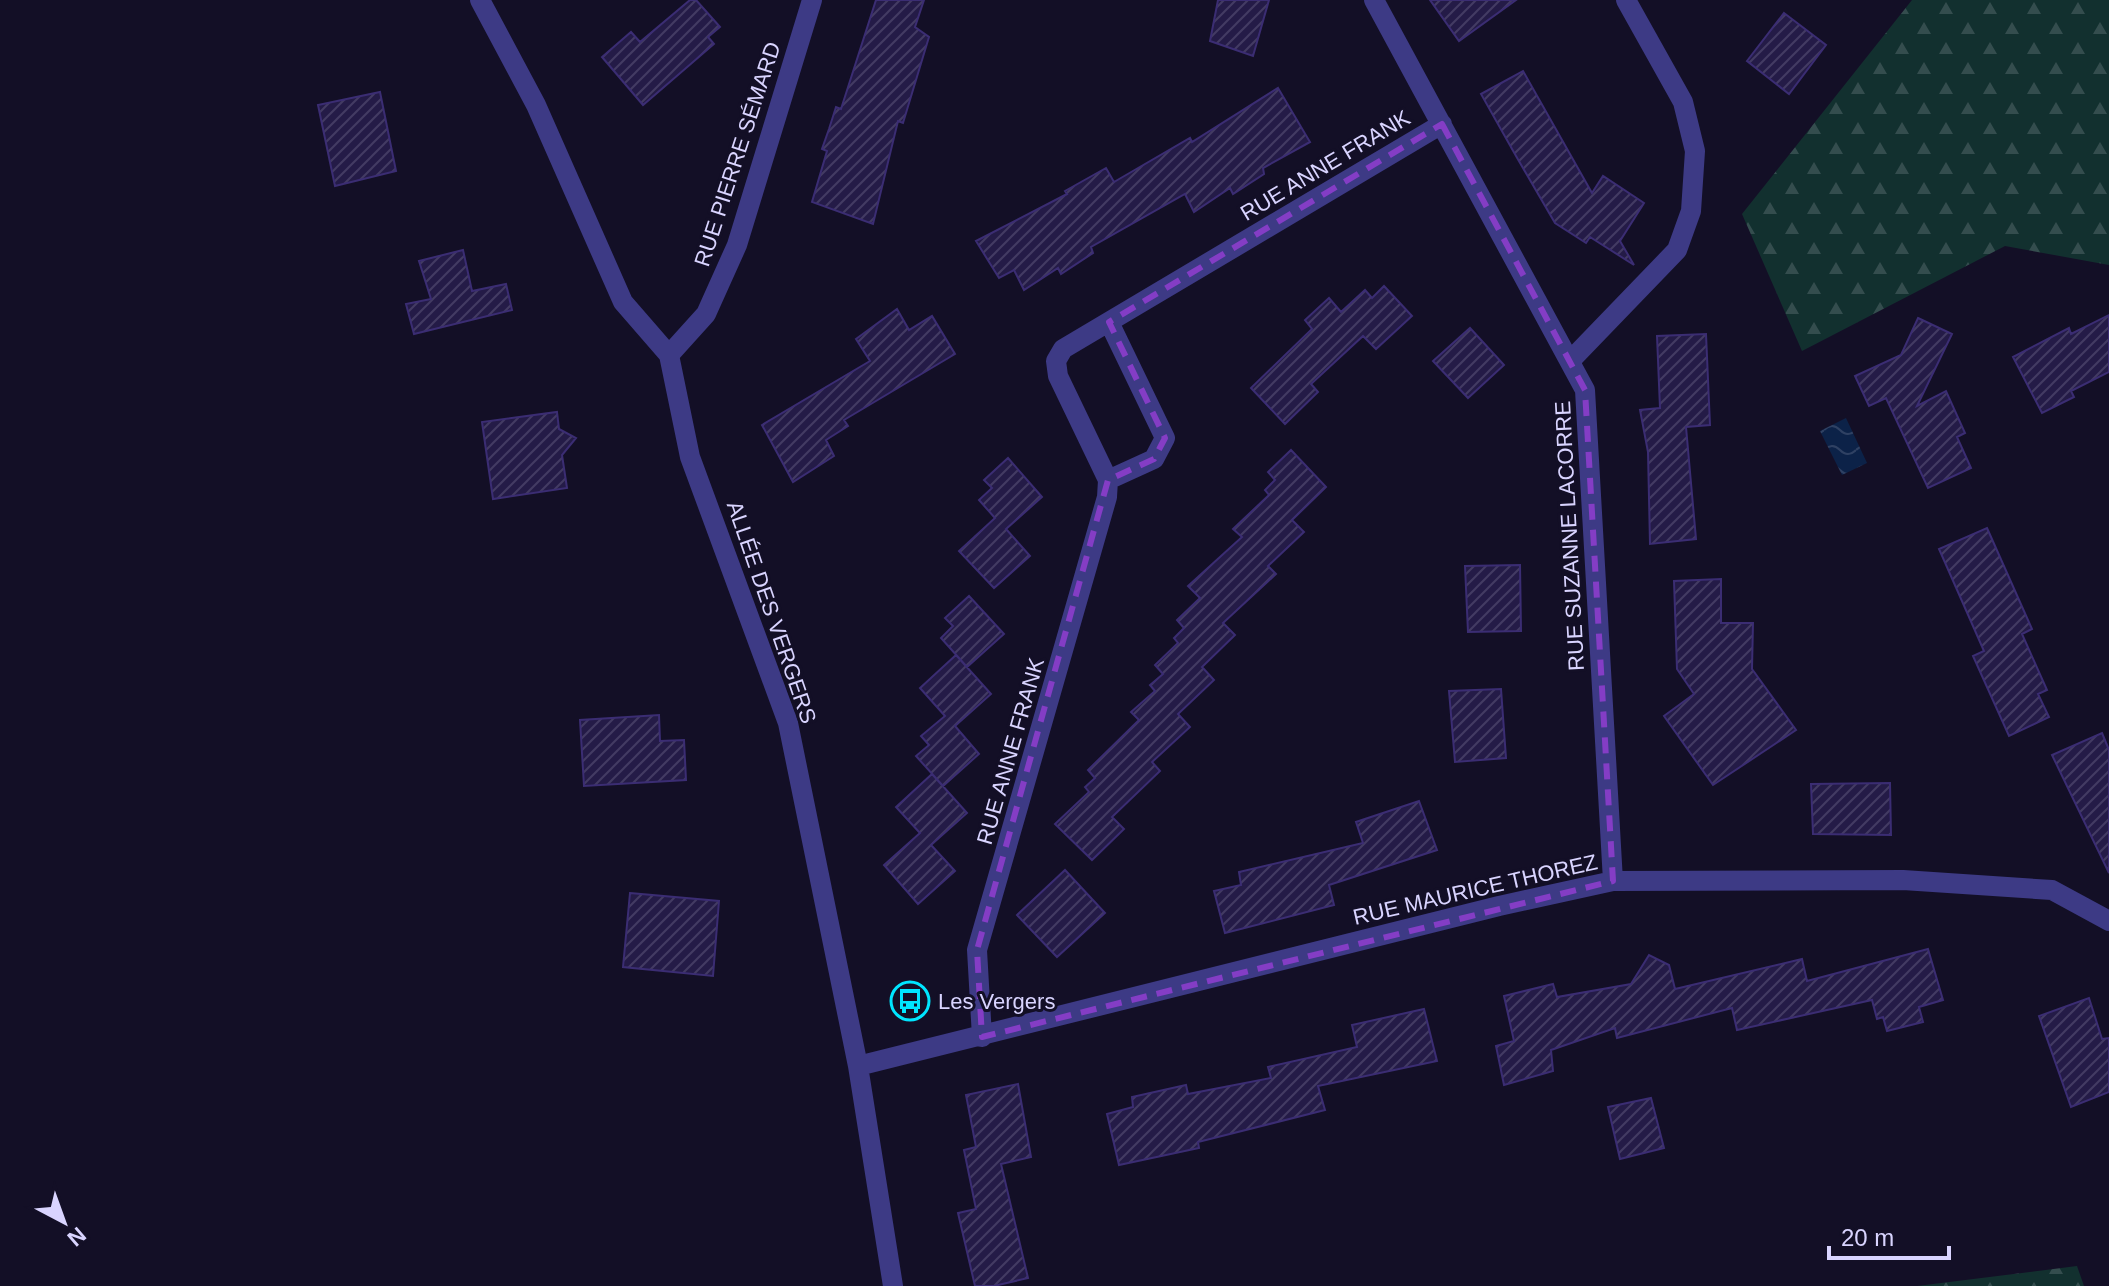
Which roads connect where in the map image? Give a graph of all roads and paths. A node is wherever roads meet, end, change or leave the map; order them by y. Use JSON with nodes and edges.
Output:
{"nodes":[{"id":1,"x":480,"y":0,"type":"edge"},
{"id":2,"x":812,"y":0,"type":"edge"},
{"id":3,"x":1374,"y":0,"type":"edge"},
{"id":4,"x":1626,"y":0,"type":"edge"},
{"id":5,"x":1442,"y":124,"type":"junction"},
{"id":6,"x":1109,"y":322,"type":"junction"},
{"id":7,"x":669,"y":355,"type":"junction"},
{"id":8,"x":1570,"y":361,"type":"junction"},
{"id":9,"x":1108,"y":480,"type":"junction"},
{"id":10,"x":1613,"y":881,"type":"junction"},
{"id":11,"x":2109,"y":921,"type":"edge"},
{"id":12,"x":982,"y":1037,"type":"junction"},
{"id":13,"x":858,"y":1066,"type":"junction"},
{"id":14,"x":893,"y":1286,"type":"edge"}],
"edges":[{"from":1,"to":7,"type":"street","name":"ALLÉE DES VERGERS"},
{"from":2,"to":7,"type":"street","name":"RUE PIERRE SÉMARD"},
{"from":3,"to":5,"type":"street","name":"RUE SUZANNE LACORRE"},
{"from":4,"to":8,"type":"street"},
{"from":5,"to":6,"type":"street","name":"RUE ANNE FRANK"},
{"from":5,"to":8,"type":"street","name":"RUE SUZANNE LACORRE"},
{"from":6,"to":9,"type":"street","name":"RUE ANNE FRANK"},
{"from":6,"to":9,"type":"street"},
{"from":7,"to":13,"type":"street","name":"ALLÉE DES VERGERS"},
{"from":8,"to":10,"type":"street","name":"RUE SUZANNE LACORRE"},
{"from":9,"to":12,"type":"street","name":"RUE ANNE FRANK"},
{"from":10,"to":11,"type":"street","name":"RUE MAURICE THOREZ"},
{"from":10,"to":12,"type":"street","name":"RUE MAURICE THOREZ"},
{"from":12,"to":13,"type":"street","name":"RUE MAURICE THOREZ"},
{"from":13,"to":14,"type":"street","name":"ALLÉE DES VERGERS"}]}
